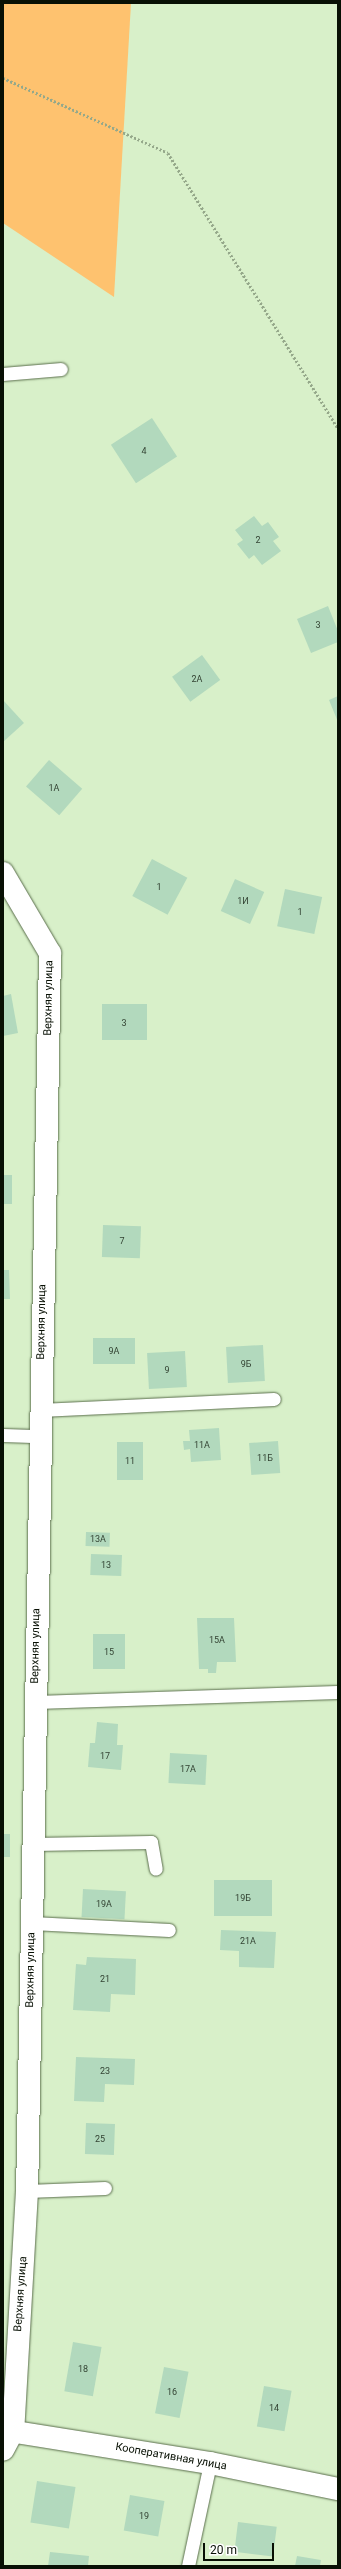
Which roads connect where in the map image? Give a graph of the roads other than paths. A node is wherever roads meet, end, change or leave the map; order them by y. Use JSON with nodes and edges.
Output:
{"nodes":[{"id":1,"x":61,"y":369,"type":"dead end"},
{"id":2,"x":3,"y":374,"type":"edge"},
{"id":3,"x":3,"y":873,"type":"edge"},
{"id":4,"x":274,"y":1399,"type":"dead end"},
{"id":5,"x":40,"y":1410,"type":"junction"},
{"id":6,"x":3,"y":1435,"type":"edge"},
{"id":7,"x":40,"y":1436,"type":"junction"},
{"id":8,"x":338,"y":1692,"type":"edge"},
{"id":9,"x":35,"y":1702,"type":"junction"},
{"id":10,"x":32,"y":1844,"type":"junction"},
{"id":11,"x":156,"y":1869,"type":"dead end"},
{"id":12,"x":32,"y":1923,"type":"junction"},
{"id":13,"x":169,"y":1930,"type":"dead end"},
{"id":14,"x":105,"y":2188,"type":"dead end"},
{"id":15,"x":28,"y":2191,"type":"junction"},
{"id":16,"x":8,"y":2431,"type":"edge"},
{"id":17,"x":3,"y":2450,"type":"edge"},
{"id":18,"x":210,"y":2463,"type":"junction"},
{"id":19,"x":338,"y":2489,"type":"edge"},
{"id":20,"x":188,"y":2566,"type":"edge"}],
"edges":[{"from":1,"to":2,"type":"lane"},
{"from":3,"to":5,"type":"street","name":"Верхняя улица"},
{"from":4,"to":5,"type":"lane"},
{"from":5,"to":7,"type":"street","name":"Верхняя улица"},
{"from":6,"to":7,"type":"lane"},
{"from":7,"to":9,"type":"street","name":"Верхняя улица"},
{"from":8,"to":9,"type":"lane"},
{"from":9,"to":10,"type":"street","name":"Верхняя улица"},
{"from":10,"to":11,"type":"lane"},
{"from":10,"to":12,"type":"street","name":"Верхняя улица"},
{"from":12,"to":13,"type":"lane"},
{"from":12,"to":15,"type":"street","name":"Верхняя улица"},
{"from":14,"to":15,"type":"lane"},
{"from":15,"to":16,"type":"street","name":"Верхняя улица"},
{"from":16,"to":17,"type":"street"},
{"from":16,"to":18,"type":"street","name":"Кооперативная улица"},
{"from":18,"to":19,"type":"street","name":"Кооперативная улица"},
{"from":18,"to":20,"type":"lane"}]}
